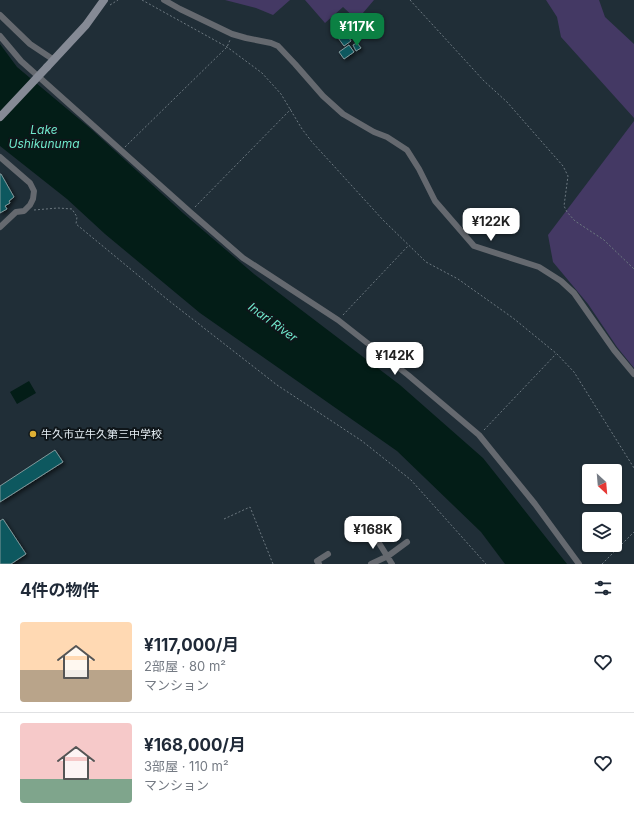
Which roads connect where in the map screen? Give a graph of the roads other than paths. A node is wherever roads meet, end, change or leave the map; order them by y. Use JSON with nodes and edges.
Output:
{"nodes":[{"id":1,"x":104,"y":0,"type":"edge"},
{"id":2,"x":164,"y":0,"type":"edge"},
{"id":3,"x":0,"y":15,"type":"edge"},
{"id":4,"x":0,"y":36,"type":"edge"},
{"id":5,"x":54,"y":60,"type":"junction"},
{"id":6,"x":0,"y":117,"type":"edge"},
{"id":7,"x":0,"y":157,"type":"edge"},
{"id":8,"x":0,"y":227,"type":"edge"},
{"id":9,"x":634,"y":374,"type":"edge"},
{"id":10,"x":369,"y":527,"type":"dead end"},
{"id":11,"x":407,"y":542,"type":"dead end"},
{"id":12,"x":328,"y":554,"type":"dead end"},
{"id":13,"x":388,"y":556,"type":"junction"},
{"id":14,"x":319,"y":564,"type":"edge"},
{"id":15,"x":371,"y":564,"type":"edge"},
{"id":16,"x":392,"y":564,"type":"edge"},
{"id":17,"x":579,"y":564,"type":"edge"}],
"edges":[{"from":1,"to":5,"type":"street"},
{"from":2,"to":9,"type":"street"},
{"from":3,"to":5,"type":"street"},
{"from":4,"to":17,"type":"street"},
{"from":5,"to":6,"type":"street","bridge":true},
{"from":7,"to":8,"type":"street"},
{"from":10,"to":13,"type":"street"},
{"from":11,"to":13,"type":"street"},
{"from":12,"to":14,"type":"street"},
{"from":13,"to":15,"type":"street"},
{"from":13,"to":16,"type":"street"}]}
